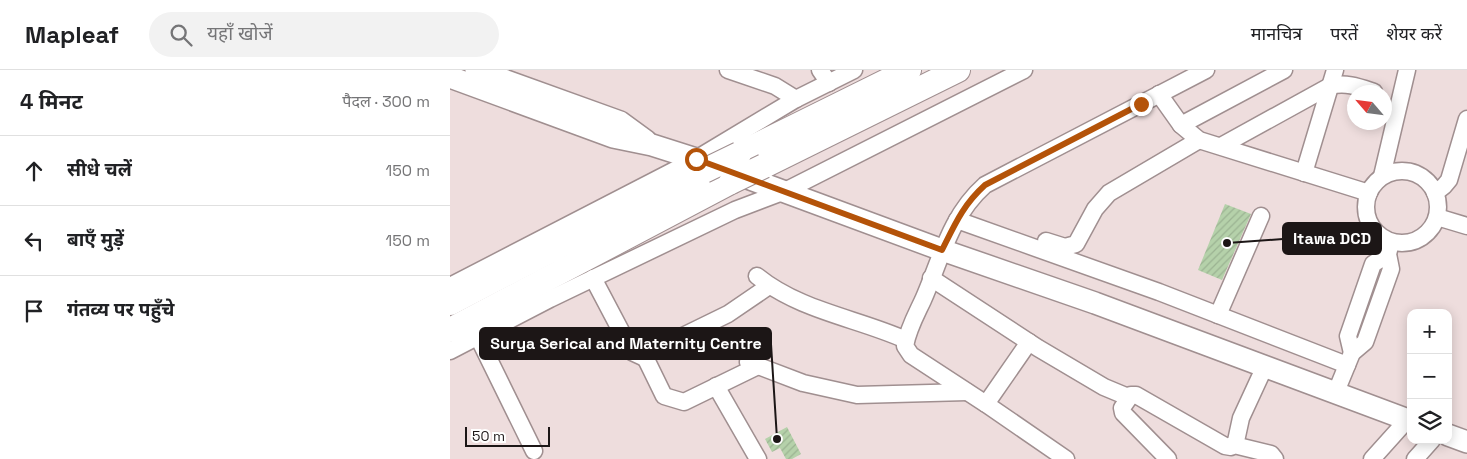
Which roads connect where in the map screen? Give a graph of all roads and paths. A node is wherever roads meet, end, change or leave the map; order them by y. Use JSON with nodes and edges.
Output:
{"nodes":[{"id":1,"x":476,"y":70,"type":"edge"},
{"id":2,"x":732,"y":70,"type":"edge"},
{"id":3,"x":854,"y":70,"type":"edge"},
{"id":4,"x":910,"y":70,"type":"edge"},
{"id":5,"x":958,"y":70,"type":"edge"},
{"id":6,"x":1024,"y":70,"type":"edge"},
{"id":7,"x":1206,"y":70,"type":"edge"},
{"id":8,"x":1284,"y":70,"type":"edge"},
{"id":9,"x":1407,"y":70,"type":"edge"},
{"id":10,"x":824,"y":76,"type":"edge"},
{"id":11,"x":450,"y":77,"type":"edge"},
{"id":12,"x":519,"y":77,"type":"edge"},
{"id":13,"x":1332,"y":78,"type":"edge"},
{"id":14,"x":1352,"y":85,"type":"edge"},
{"id":15,"x":1159,"y":94,"type":"junction"},
{"id":16,"x":1392,"y":98,"type":"edge"},
{"id":17,"x":796,"y":99,"type":"junction"},
{"id":18,"x":1467,"y":119,"type":"edge"},
{"id":19,"x":1180,"y":125,"type":"junction"},
{"id":20,"x":1388,"y":130,"type":"edge"},
{"id":21,"x":1199,"y":140,"type":"junction"},
{"id":22,"x":652,"y":145,"type":"junction"},
{"id":23,"x":1221,"y":146,"type":"junction"},
{"id":24,"x":700,"y":165,"type":"junction"},
{"id":25,"x":1304,"y":173,"type":"junction"},
{"id":26,"x":1382,"y":176,"type":"junction"},
{"id":27,"x":785,"y":191,"type":"junction"},
{"id":28,"x":1435,"y":192,"type":"junction"},
{"id":29,"x":1368,"y":193,"type":"junction"},
{"id":30,"x":959,"y":215,"type":"junction"},
{"id":31,"x":1261,"y":216,"type":"dead end"},
{"id":32,"x":1439,"y":222,"type":"junction"},
{"id":33,"x":1467,"y":226,"type":"edge"},
{"id":34,"x":1389,"y":248,"type":"junction"},
{"id":35,"x":942,"y":250,"type":"junction"},
{"id":36,"x":593,"y":278,"type":"junction"},
{"id":37,"x":931,"y":278,"type":"junction"},
{"id":38,"x":450,"y":286,"type":"edge"},
{"id":39,"x":450,"y":303,"type":"edge"},
{"id":40,"x":1218,"y":315,"type":"junction"},
{"id":41,"x":450,"y":330,"type":"edge"},
{"id":42,"x":478,"y":337,"type":"junction"},
{"id":43,"x":906,"y":340,"type":"junction"},
{"id":44,"x":1029,"y":342,"type":"junction"},
{"id":45,"x":450,"y":352,"type":"edge"},
{"id":46,"x":645,"y":358,"type":"junction"},
{"id":47,"x":1350,"y":359,"type":"junction"},
{"id":48,"x":1265,"y":366,"type":"junction"},
{"id":49,"x":716,"y":386,"type":"junction"},
{"id":50,"x":968,"y":392,"type":"junction"},
{"id":51,"x":1336,"y":392,"type":"junction"},
{"id":52,"x":1128,"y":397,"type":"junction"},
{"id":53,"x":986,"y":404,"type":"junction"},
{"id":54,"x":1407,"y":419,"type":"edge"},
{"id":55,"x":1407,"y":422,"type":"edge"},
{"id":56,"x":1452,"y":436,"type":"edge"},
{"id":57,"x":1467,"y":442,"type":"edge"},
{"id":58,"x":1428,"y":444,"type":"edge"},
{"id":59,"x":534,"y":450,"type":"dead end"},
{"id":60,"x":1230,"y":450,"type":"edge"},
{"id":61,"x":758,"y":459,"type":"edge"},
{"id":62,"x":1066,"y":459,"type":"edge"},
{"id":63,"x":1168,"y":459,"type":"edge"},
{"id":64,"x":1275,"y":459,"type":"edge"},
{"id":65,"x":1372,"y":459,"type":"edge"},
{"id":66,"x":1415,"y":459,"type":"edge"}],
"edges":[{"from":1,"to":12,"type":"main road"},
{"from":2,"to":17,"type":"street"},
{"from":3,"to":10,"type":"street"},
{"from":4,"to":24,"type":"highway","bridge":true},
{"from":5,"to":41,"type":"highway","bridge":true},
{"from":6,"to":27,"type":"street"},
{"from":7,"to":15,"type":"street"},
{"from":8,"to":19,"type":"street"},
{"from":9,"to":16,"type":"street"},
{"from":10,"to":17,"type":"street"},
{"from":11,"to":22,"type":"main road"},
{"from":12,"to":22,"type":"main road"},
{"from":13,"to":14,"type":"street"},
{"from":13,"to":23,"type":"street"},
{"from":13,"to":25,"type":"street"},
{"from":15,"to":19,"type":"street"},
{"from":15,"to":30,"type":"street"},
{"from":17,"to":24,"type":"street"},
{"from":18,"to":28,"type":"street"},
{"from":19,"to":21,"type":"street"},
{"from":20,"to":26,"type":"street"},
{"from":21,"to":23,"type":"street"},
{"from":21,"to":30,"type":"street"},
{"from":22,"to":24,"type":"main road"},
{"from":23,"to":25,"type":"street"},
{"from":24,"to":27,"type":"main road"},
{"from":24,"to":38,"type":"street"},
{"from":24,"to":39,"type":"highway"},
{"from":25,"to":29,"type":"street"},
{"from":26,"to":28,"type":"street"},
{"from":26,"to":29,"type":"street"},
{"from":27,"to":35,"type":"main road"},
{"from":27,"to":36,"type":"street"},
{"from":28,"to":32,"type":"street"},
{"from":29,"to":34,"type":"street"},
{"from":30,"to":35,"type":"street"},
{"from":30,"to":40,"type":"street"},
{"from":31,"to":40,"type":"street"},
{"from":32,"to":33,"type":"street"},
{"from":32,"to":34,"type":"street"},
{"from":34,"to":47,"type":"street"},
{"from":35,"to":37,"type":"street"},
{"from":35,"to":48,"type":"main road"},
{"from":36,"to":42,"type":"street"},
{"from":36,"to":46,"type":"street"},
{"from":37,"to":43,"type":"street"},
{"from":37,"to":44,"type":"street"},
{"from":40,"to":47,"type":"street"},
{"from":42,"to":45,"type":"street"},
{"from":42,"to":59,"type":"street"},
{"from":43,"to":46,"type":"street"},
{"from":43,"to":50,"type":"street"},
{"from":44,"to":52,"type":"street"},
{"from":44,"to":53,"type":"street"},
{"from":46,"to":49,"type":"street"},
{"from":47,"to":51,"type":"street"},
{"from":48,"to":51,"type":"main road"},
{"from":48,"to":60,"type":"street"},
{"from":49,"to":50,"type":"street"},
{"from":49,"to":61,"type":"street"},
{"from":50,"to":53,"type":"street"},
{"from":51,"to":54,"type":"main road"},
{"from":52,"to":60,"type":"street"},
{"from":52,"to":63,"type":"street"},
{"from":53,"to":62,"type":"street"},
{"from":55,"to":65,"type":"street"},
{"from":56,"to":57,"type":"main road"},
{"from":58,"to":66,"type":"street"},
{"from":60,"to":64,"type":"street"}]}
